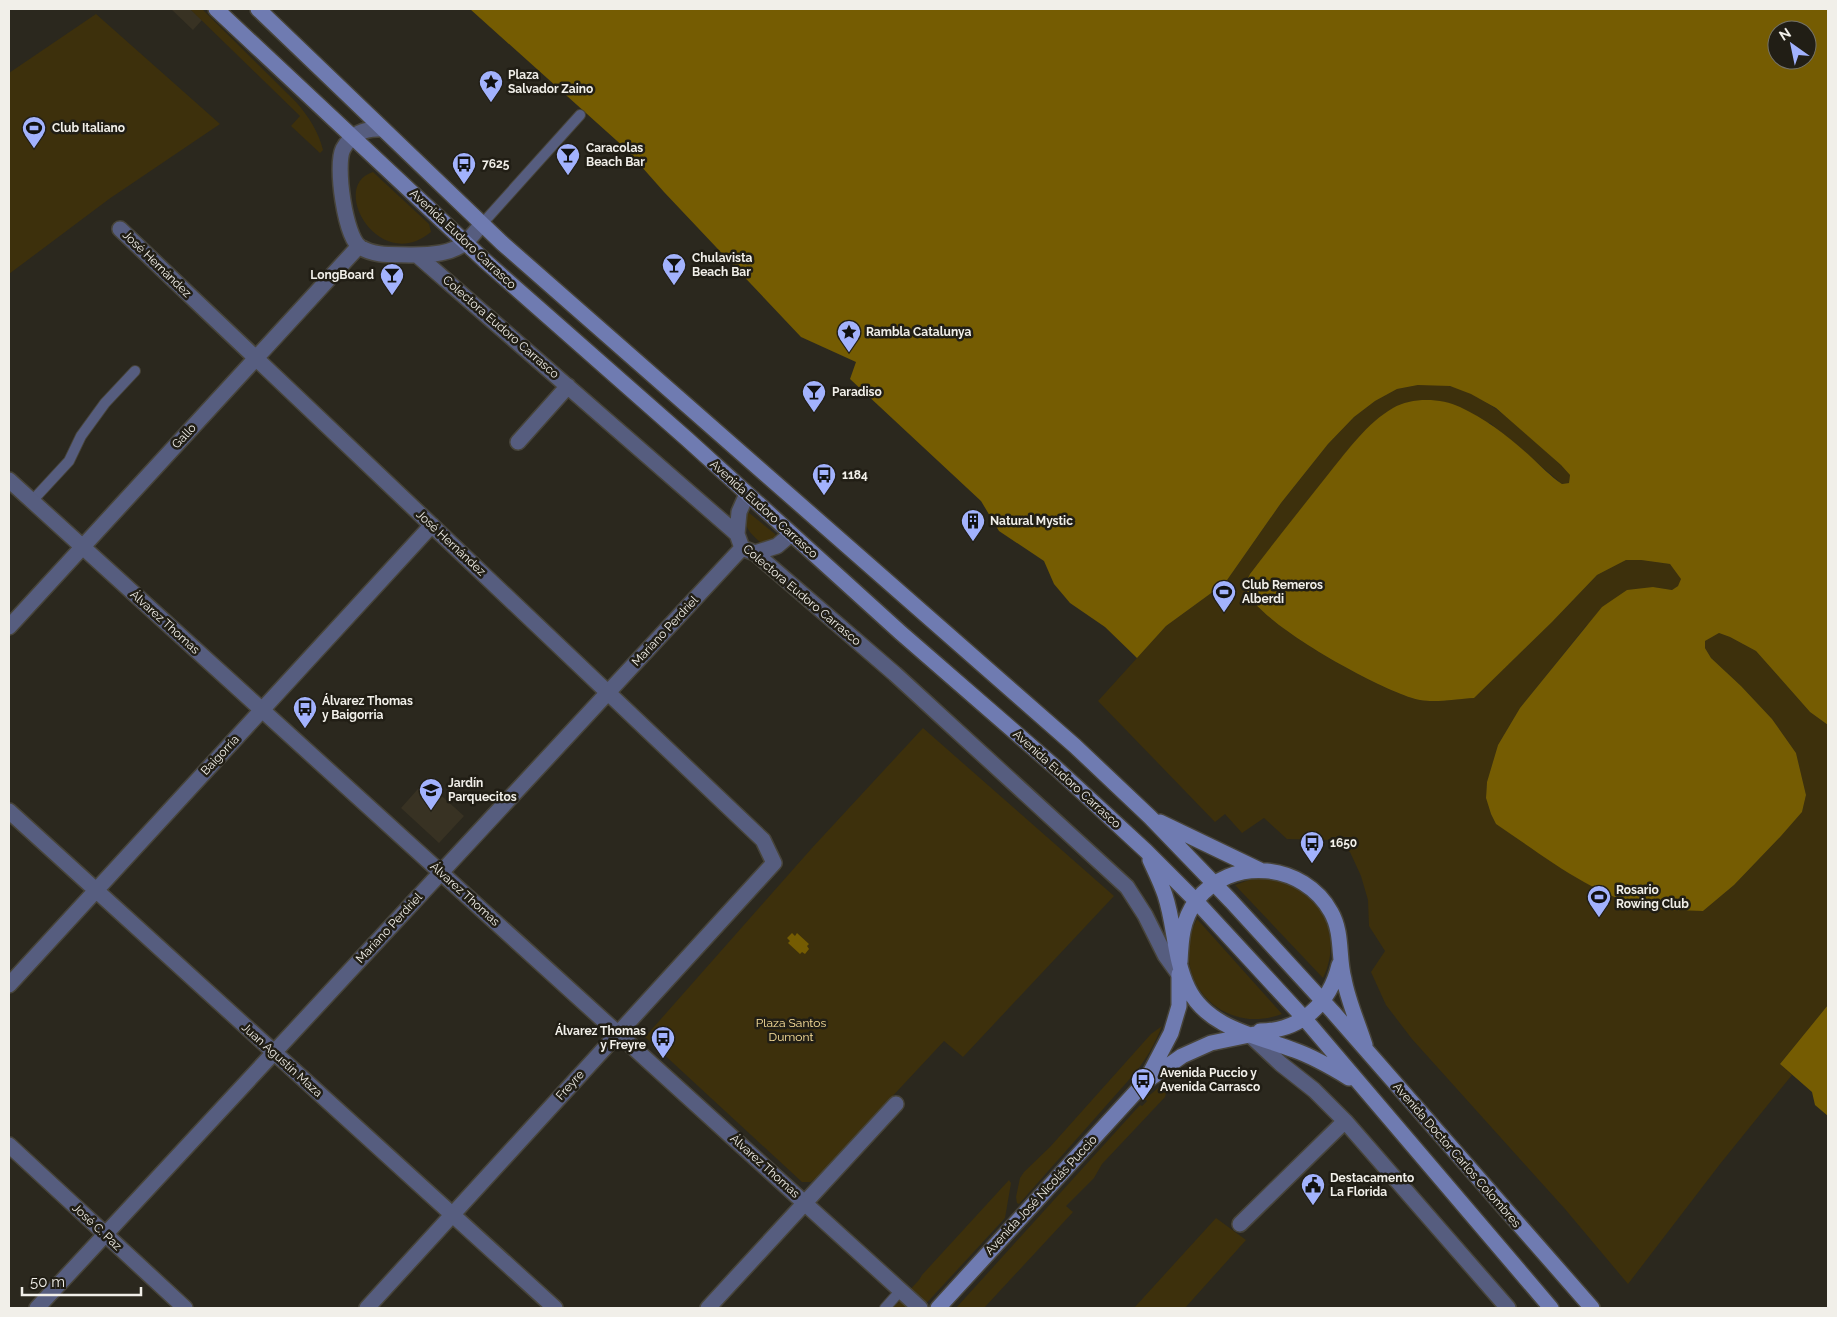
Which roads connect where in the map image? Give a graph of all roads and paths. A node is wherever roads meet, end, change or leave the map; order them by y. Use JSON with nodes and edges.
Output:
{"nodes":[{"id":1,"x":216,"y":9,"type":"edge"},
{"id":2,"x":258,"y":9,"type":"edge"},
{"id":3,"x":580,"y":116,"type":"dead end"},
{"id":4,"x":381,"y":129,"type":"junction"},
{"id":5,"x":353,"y":136,"type":"junction"},
{"id":6,"x":482,"y":224,"type":"junction"},
{"id":7,"x":120,"y":229,"type":"dead end"},
{"id":8,"x":466,"y":242,"type":"junction"},
{"id":9,"x":359,"y":246,"type":"junction"},
{"id":10,"x":418,"y":255,"type":"junction"},
{"id":11,"x":256,"y":358,"type":"junction"},
{"id":12,"x":134,"y":371,"type":"dead end"},
{"id":13,"x":568,"y":386,"type":"junction"},
{"id":14,"x":518,"y":442,"type":"dead end"},
{"id":15,"x":9,"y":480,"type":"edge"},
{"id":16,"x":746,"y":494,"type":"junction"},
{"id":17,"x":32,"y":501,"type":"junction"},
{"id":18,"x":432,"y":525,"type":"junction"},
{"id":19,"x":737,"y":534,"type":"junction"},
{"id":20,"x":790,"y":534,"type":"junction"},
{"id":21,"x":82,"y":547,"type":"junction"},
{"id":22,"x":748,"y":550,"type":"junction"},
{"id":23,"x":9,"y":627,"type":"edge"},
{"id":24,"x":608,"y":692,"type":"junction"},
{"id":25,"x":262,"y":710,"type":"junction"},
{"id":26,"x":9,"y":811,"type":"edge"},
{"id":27,"x":1150,"y":817,"type":"junction"},
{"id":28,"x":1146,"y":852,"type":"junction"},
{"id":29,"x":774,"y":862,"type":"joint"},
{"id":30,"x":1260,"y":870,"type":"junction"},
{"id":31,"x":441,"y":872,"type":"junction"},
{"id":32,"x":1214,"y":884,"type":"junction"},
{"id":33,"x":96,"y":890,"type":"junction"},
{"id":34,"x":1196,"y":901,"type":"junction"},
{"id":35,"x":1165,"y":955,"type":"junction"},
{"id":36,"x":1341,"y":956,"type":"junction"},
{"id":37,"x":1180,"y":968,"type":"junction"},
{"id":38,"x":9,"y":985,"type":"edge"},
{"id":39,"x":1323,"y":1001,"type":"junction"},
{"id":40,"x":1179,"y":1006,"type":"junction"},
{"id":41,"x":1304,"y":1018,"type":"junction"},
{"id":42,"x":1228,"y":1025,"type":"junction"},
{"id":43,"x":1269,"y":1031,"type":"junction"},
{"id":44,"x":618,"y":1033,"type":"junction"},
{"id":45,"x":1250,"y":1036,"type":"junction"},
{"id":46,"x":1366,"y":1051,"type":"junction"},
{"id":47,"x":274,"y":1052,"type":"junction"},
{"id":48,"x":1145,"y":1082,"type":"junction"},
{"id":49,"x":1360,"y":1084,"type":"junction"},
{"id":50,"x":896,"y":1104,"type":"dead end"},
{"id":51,"x":1345,"y":1121,"type":"junction"},
{"id":52,"x":9,"y":1145,"type":"edge"},
{"id":53,"x":805,"y":1202,"type":"junction"},
{"id":54,"x":452,"y":1215,"type":"junction"},
{"id":55,"x":1240,"y":1224,"type":"dead end"},
{"id":56,"x":105,"y":1234,"type":"junction"},
{"id":57,"x":903,"y":1292,"type":"junction"},
{"id":58,"x":37,"y":1308,"type":"edge"},
{"id":59,"x":185,"y":1308,"type":"edge"},
{"id":60,"x":367,"y":1308,"type":"edge"},
{"id":61,"x":555,"y":1308,"type":"edge"},
{"id":62,"x":708,"y":1308,"type":"edge"},
{"id":63,"x":885,"y":1308,"type":"edge"},
{"id":64,"x":920,"y":1308,"type":"edge"},
{"id":65,"x":938,"y":1308,"type":"edge"},
{"id":66,"x":1508,"y":1308,"type":"edge"},
{"id":67,"x":1550,"y":1308,"type":"edge"},
{"id":68,"x":1592,"y":1308,"type":"edge"}],
"edges":[{"from":1,"to":5,"type":"main road","name":"Avenida Eudoro Carrasco"},
{"from":2,"to":4,"type":"main road","name":"Avenida Eudoro Carrasco"},
{"from":3,"to":6,"type":"lane"},
{"from":4,"to":5,"type":"street"},
{"from":4,"to":6,"type":"main road","name":"Avenida Eudoro Carrasco"},
{"from":5,"to":8,"type":"main road","name":"Avenida Eudoro Carrasco"},
{"from":5,"to":9,"type":"street"},
{"from":6,"to":8,"type":"street"},
{"from":6,"to":27,"type":"main road","name":"Avenida Eudoro Carrasco"},
{"from":7,"to":11,"type":"street","name":"José Hernández"},
{"from":8,"to":10,"type":"street"},
{"from":8,"to":16,"type":"main road","name":"Avenida Eudoro Carrasco"},
{"from":9,"to":10,"type":"street"},
{"from":9,"to":11,"type":"street","name":"Gallo"},
{"from":10,"to":13,"type":"street","name":"Colectora Eudoro Carrasco"},
{"from":11,"to":18,"type":"street","name":"José Hernández"},
{"from":11,"to":21,"type":"street","name":"Gallo"},
{"from":12,"to":17,"type":"lane"},
{"from":13,"to":14,"type":"street"},
{"from":13,"to":19,"type":"street","name":"Colectora Eudoro Carrasco"},
{"from":15,"to":17,"type":"street","name":"Álvarez Thomas"},
{"from":16,"to":19,"type":"street"},
{"from":16,"to":20,"type":"main road","name":"Avenida Eudoro Carrasco"},
{"from":17,"to":21,"type":"street","name":"Álvarez Thomas"},
{"from":18,"to":24,"type":"street","name":"José Hernández"},
{"from":18,"to":25,"type":"street","name":"Baigorria"},
{"from":19,"to":22,"type":"street","name":"Colectora Eudoro Carrasco"},
{"from":20,"to":22,"type":"street","name":"Mariano Perdriel"},
{"from":20,"to":28,"type":"main road","name":"Avenida Eudoro Carrasco"},
{"from":21,"to":23,"type":"street","name":"Gallo"},
{"from":21,"to":25,"type":"street","name":"Álvarez Thomas"},
{"from":22,"to":24,"type":"street","name":"Mariano Perdriel"},
{"from":22,"to":35,"type":"street","name":"Colectora Eudoro Carrasco"},
{"from":24,"to":29,"type":"street","name":"José Hernández"},
{"from":24,"to":31,"type":"street","name":"Mariano Perdriel"},
{"from":25,"to":31,"type":"street","name":"Álvarez Thomas"},
{"from":25,"to":33,"type":"street","name":"Baigorria"},
{"from":26,"to":33,"type":"street","name":"Juan Agustín Maza"},
{"from":27,"to":30,"type":"main road"},
{"from":27,"to":32,"type":"main road","name":"Avenida Eudoro Carrasco"},
{"from":28,"to":34,"type":"main road","name":"Avenida Eudoro Carrasco"},
{"from":28,"to":37,"type":"main road"},
{"from":29,"to":44,"type":"street","name":"Freyre"},
{"from":30,"to":32,"type":"main road"},
{"from":30,"to":36,"type":"main road"},
{"from":31,"to":44,"type":"street","name":"Álvarez Thomas"},
{"from":31,"to":47,"type":"street","name":"Mariano Perdriel"},
{"from":32,"to":34,"type":"main road"},
{"from":32,"to":39,"type":"main road","name":"Avenida Eudoro Carrasco"},
{"from":33,"to":38,"type":"street","name":"Baigorria"},
{"from":33,"to":47,"type":"street","name":"Juan Agustín Maza"},
{"from":34,"to":37,"type":"main road"},
{"from":34,"to":41,"type":"main road","name":"Avenida Eudoro Carrasco"},
{"from":35,"to":37,"type":"street","name":"Colectora Eudoro Carrasco"},
{"from":35,"to":40,"type":"street","name":"Colectora Eudoro Carrasco"},
{"from":36,"to":39,"type":"main road","name":"Avenida José Nicolás Puccio"},
{"from":36,"to":46,"type":"main road"},
{"from":37,"to":40,"type":"main road","name":"Avenida José Nicolás Puccio"},
{"from":37,"to":42,"type":"main road"},
{"from":39,"to":41,"type":"main road","name":"Avenida José Nicolás Puccio"},
{"from":39,"to":46,"type":"main road","name":"Avenida Doctor Carlos Colombres"},
{"from":40,"to":48,"type":"main road","name":"Avenida José Nicolás Puccio"},
{"from":41,"to":43,"type":"main road","name":"Avenida José Nicolás Puccio"},
{"from":41,"to":49,"type":"main road"},
{"from":42,"to":43,"type":"main road"},
{"from":42,"to":45,"type":"main road"},
{"from":43,"to":45,"type":"main road","name":"Avenida José Nicolás Puccio"},
{"from":44,"to":53,"type":"street","name":"Álvarez Thomas"},
{"from":44,"to":54,"type":"street","name":"Freyre"},
{"from":45,"to":48,"type":"main road","name":"Avenida José Nicolás Puccio"},
{"from":45,"to":49,"type":"main road"},
{"from":45,"to":51,"type":"street"},
{"from":46,"to":68,"type":"main road","name":"Avenida Doctor Carlos Colombres"},
{"from":47,"to":54,"type":"street","name":"Juan Agustín Maza"},
{"from":47,"to":56,"type":"street","name":"Mariano Perdriel"},
{"from":48,"to":65,"type":"main road","name":"Avenida José Nicolás Puccio"},
{"from":49,"to":67,"type":"main road"},
{"from":50,"to":53,"type":"street"},
{"from":51,"to":55,"type":"street"},
{"from":51,"to":66,"type":"street"},
{"from":52,"to":56,"type":"street","name":"José C. Paz"},
{"from":53,"to":57,"type":"street","name":"Álvarez Thomas"},
{"from":53,"to":62,"type":"street"},
{"from":54,"to":60,"type":"street","name":"Freyre"},
{"from":54,"to":61,"type":"street","name":"Juan Agustín Maza"},
{"from":56,"to":58,"type":"street","name":"Mariano Perdriel"},
{"from":56,"to":59,"type":"street","name":"José C. Paz"},
{"from":57,"to":63,"type":"lane"},
{"from":57,"to":64,"type":"street","name":"Álvarez Thomas"}]}
